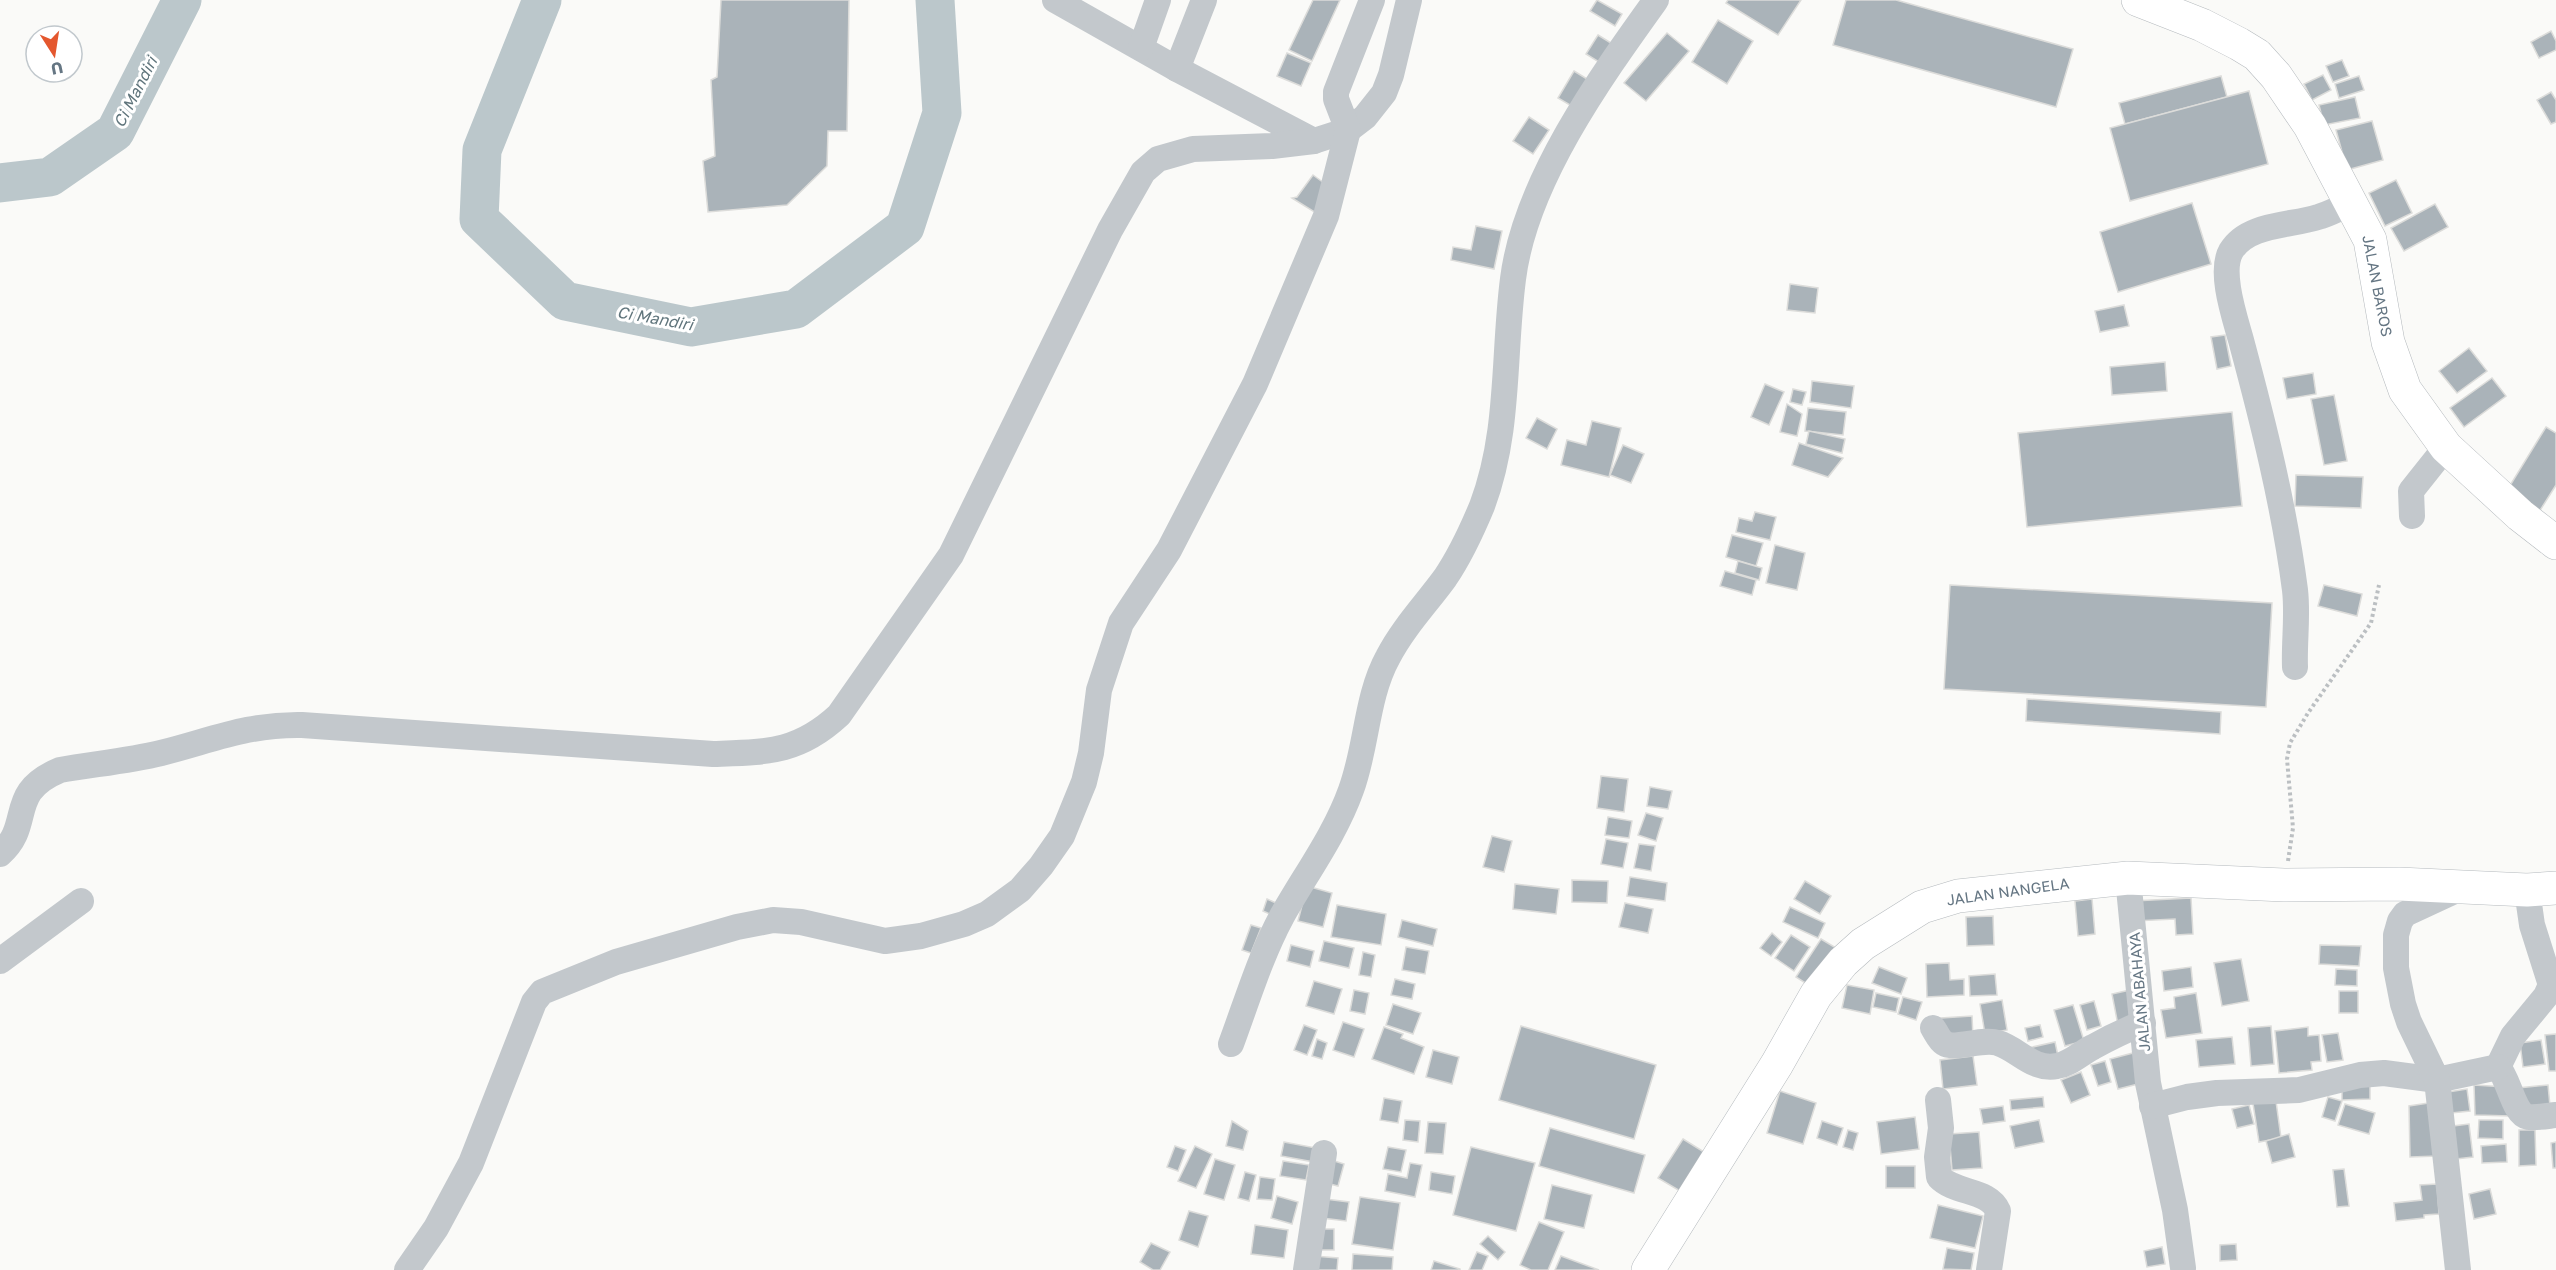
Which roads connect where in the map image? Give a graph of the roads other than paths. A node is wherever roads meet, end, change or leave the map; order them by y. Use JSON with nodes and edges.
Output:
{"nodes":[{"id":1,"x":1056,"y":0,"type":"edge"},
{"id":2,"x":1158,"y":0,"type":"edge"},
{"id":3,"x":1204,"y":0,"type":"edge"},
{"id":4,"x":1372,"y":0,"type":"edge"},
{"id":5,"x":1656,"y":0,"type":"edge"},
{"id":6,"x":2138,"y":0,"type":"edge"},
{"id":7,"x":1406,"y":1,"type":"edge"},
{"id":8,"x":1141,"y":48,"type":"junction"},
{"id":9,"x":1177,"y":69,"type":"junction"},
{"id":10,"x":1348,"y":130,"type":"junction"},
{"id":11,"x":1314,"y":141,"type":"junction"},
{"id":12,"x":2352,"y":203,"type":"junction"},
{"id":13,"x":2446,"y":447,"type":"junction"},
{"id":14,"x":2412,"y":516,"type":"dead end"},
{"id":15,"x":2556,"y":543,"type":"edge"},
{"id":16,"x":2295,"y":667,"type":"dead end"},
{"id":17,"x":0,"y":854,"type":"edge"},
{"id":18,"x":2128,"y":878,"type":"junction"},
{"id":19,"x":2467,"y":886,"type":"junction"},
{"id":20,"x":2541,"y":889,"type":"edge"},
{"id":21,"x":81,"y":901,"type":"dead end"},
{"id":22,"x":0,"y":962,"type":"edge"},
{"id":23,"x":2143,"y":1023,"type":"junction"},
{"id":24,"x":1933,"y":1028,"type":"dead end"},
{"id":25,"x":1232,"y":1044,"type":"dead end"},
{"id":26,"x":2498,"y":1066,"type":"junction"},
{"id":27,"x":2437,"y":1080,"type":"junction"},
{"id":28,"x":1938,"y":1100,"type":"dead end"},
{"id":29,"x":2152,"y":1106,"type":"junction"},
{"id":30,"x":2556,"y":1115,"type":"edge"},
{"id":31,"x":1324,"y":1153,"type":"dead end"},
{"id":32,"x":2183,"y":1268,"type":"dead end"},
{"id":33,"x":407,"y":1270,"type":"edge"},
{"id":34,"x":1306,"y":1270,"type":"edge"},
{"id":35,"x":1648,"y":1270,"type":"edge"},
{"id":36,"x":1989,"y":1270,"type":"edge"},
{"id":37,"x":2458,"y":1270,"type":"edge"}],
"edges":[{"from":1,"to":8,"type":"street"},
{"from":2,"to":8,"type":"street"},
{"from":3,"to":9,"type":"street"},
{"from":4,"to":10,"type":"street"},
{"from":5,"to":25,"type":"street"},
{"from":6,"to":12,"type":"main road","name":"JALAN BAROS"},
{"from":7,"to":10,"type":"street"},
{"from":8,"to":9,"type":"street"},
{"from":9,"to":11,"type":"street"},
{"from":10,"to":11,"type":"street"},
{"from":10,"to":33,"type":"street"},
{"from":11,"to":17,"type":"street"},
{"from":12,"to":13,"type":"main road","name":"JALAN BAROS"},
{"from":12,"to":16,"type":"street"},
{"from":13,"to":14,"type":"street"},
{"from":13,"to":15,"type":"main road","name":"JALAN BAROS"},
{"from":18,"to":19,"type":"main road","name":"JALAN NANGELA"},
{"from":18,"to":23,"type":"street","name":"JALAN ABAHAYA"},
{"from":18,"to":35,"type":"main road","name":"JALAN NANGELA"},
{"from":19,"to":20,"type":"main road","name":"JALAN NANGELA"},
{"from":19,"to":27,"type":"street"},
{"from":20,"to":26,"type":"street"},
{"from":21,"to":22,"type":"street"},
{"from":23,"to":24,"type":"street"},
{"from":23,"to":29,"type":"street","name":"JALAN ABAHAYA"},
{"from":26,"to":27,"type":"street"},
{"from":26,"to":30,"type":"street"},
{"from":27,"to":29,"type":"street"},
{"from":27,"to":37,"type":"street"},
{"from":28,"to":36,"type":"street"},
{"from":29,"to":32,"type":"street","name":"JALAN ABAHAYA"},
{"from":31,"to":34,"type":"street"}]}
